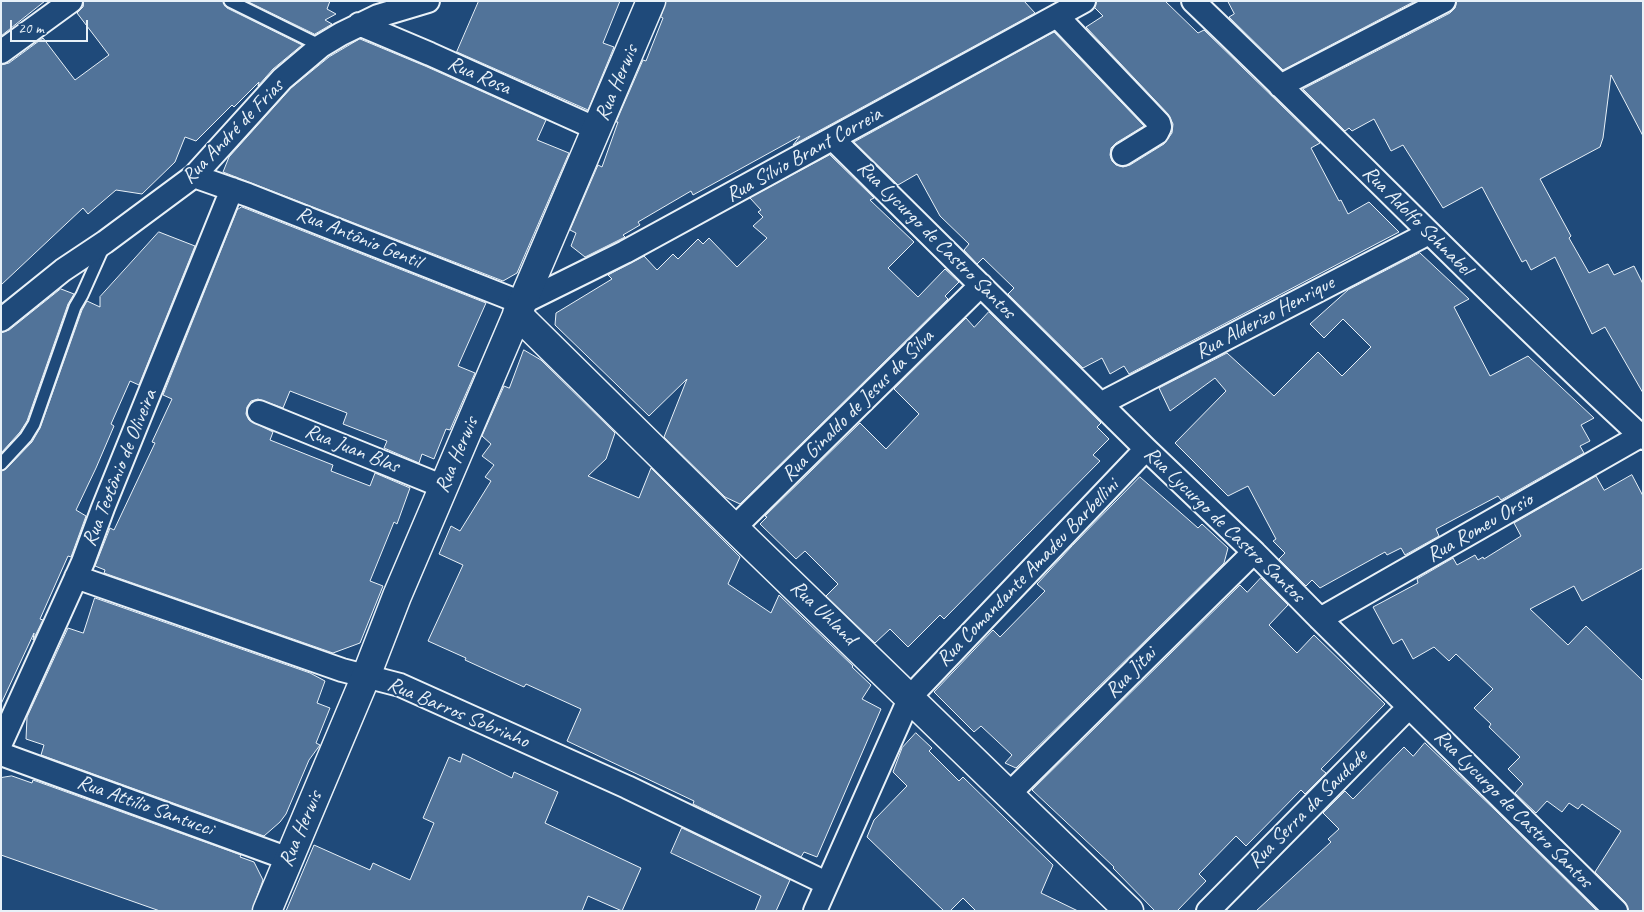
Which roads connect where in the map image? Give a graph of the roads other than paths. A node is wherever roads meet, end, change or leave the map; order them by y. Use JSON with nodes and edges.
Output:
{"nodes":[{"id":1,"x":71,"y":1,"type":"edge"},
{"id":2,"x":230,"y":1,"type":"edge"},
{"id":3,"x":428,"y":1,"type":"edge"},
{"id":4,"x":651,"y":1,"type":"edge"},
{"id":5,"x":1084,"y":1,"type":"edge"},
{"id":6,"x":1193,"y":1,"type":"edge"},
{"id":7,"x":1444,"y":1,"type":"edge"},
{"id":8,"x":392,"y":6,"type":"edge"},
{"id":9,"x":1057,"y":16,"type":"junction"},
{"id":10,"x":359,"y":24,"type":"junction"},
{"id":11,"x":321,"y":46,"type":"junction"},
{"id":12,"x":1,"y":52,"type":"edge"},
{"id":13,"x":1280,"y":86,"type":"junction"},
{"id":14,"x":597,"y":129,"type":"junction"},
{"id":15,"x":834,"y":139,"type":"junction"},
{"id":16,"x":1123,"y":154,"type":"dead end"},
{"id":17,"x":194,"y":176,"type":"junction"},
{"id":18,"x":232,"y":189,"type":"junction"},
{"id":19,"x":1429,"y":233,"type":"junction"},
{"id":20,"x":105,"y":242,"type":"junction"},
{"id":21,"x":981,"y":285,"type":"junction"},
{"id":22,"x":520,"y":308,"type":"junction"},
{"id":23,"x":1,"y":320,"type":"edge"},
{"id":24,"x":1102,"y":403,"type":"junction"},
{"id":25,"x":259,"y":412,"type":"dead end"},
{"id":26,"x":1641,"y":437,"type":"edge"},
{"id":27,"x":1146,"y":449,"type":"junction"},
{"id":28,"x":1,"y":464,"type":"edge"},
{"id":29,"x":444,"y":487,"type":"junction"},
{"id":30,"x":734,"y":528,"type":"junction"},
{"id":31,"x":1254,"y":552,"type":"junction"},
{"id":32,"x":76,"y":577,"type":"junction"},
{"id":33,"x":1320,"y":619,"type":"junction"},
{"id":34,"x":366,"y":676,"type":"junction"},
{"id":35,"x":910,"y":697,"type":"junction"},
{"id":36,"x":1409,"y":707,"type":"junction"},
{"id":37,"x":1,"y":743,"type":"edge"},
{"id":38,"x":1,"y":754,"type":"edge"},
{"id":39,"x":1008,"y":795,"type":"junction"},
{"id":40,"x":289,"y":859,"type":"junction"},
{"id":41,"x":826,"y":883,"type":"junction"},
{"id":42,"x":270,"y":910,"type":"edge"},
{"id":43,"x":815,"y":911,"type":"edge"},
{"id":44,"x":1129,"y":911,"type":"edge"},
{"id":45,"x":1208,"y":911,"type":"edge"},
{"id":46,"x":1616,"y":911,"type":"edge"}],
"edges":[{"from":1,"to":12,"type":"street"},
{"from":2,"to":11,"type":"lane"},
{"from":3,"to":8,"type":"street","name":"Rua André de Frias"},
{"from":4,"to":14,"type":"main road","name":"Rua Herwis"},
{"from":5,"to":9,"type":"street","name":"Rua Sílvio Brant Correia"},
{"from":6,"to":13,"type":"street","name":"Rua Adolfo Schnabel"},
{"from":7,"to":13,"type":"street"},
{"from":8,"to":10,"type":"street","name":"Rua André de Frias"},
{"from":9,"to":15,"type":"street","name":"Rua Sílvio Brant Correia"},
{"from":9,"to":16,"type":"street"},
{"from":10,"to":11,"type":"street","name":"Rua André de Frias"},
{"from":10,"to":14,"type":"street","name":"Rua Rosa"},
{"from":11,"to":17,"type":"street","name":"Rua André de Frias"},
{"from":13,"to":19,"type":"street","name":"Rua Adolfo Schnabel"},
{"from":14,"to":22,"type":"main road","name":"Rua Herwis"},
{"from":15,"to":21,"type":"street","name":"Rua Lycurgo de Castro Santos"},
{"from":15,"to":22,"type":"street","name":"Rua Sílvio Brant Correia"},
{"from":17,"to":18,"type":"street","name":"Rua Antônio Gentil"},
{"from":17,"to":20,"type":"street","name":"Rua André de Frias"},
{"from":18,"to":22,"type":"street","name":"Rua Antônio Gentil"},
{"from":18,"to":32,"type":"street","name":"Rua Teotônio de Oliveira"},
{"from":19,"to":24,"type":"street","name":"Rua Alderizo Henrique"},
{"from":19,"to":26,"type":"street","name":"Rua Adolfo Schnabel"},
{"from":20,"to":23,"type":"street","name":"Rua André de Frias"},
{"from":20,"to":28,"type":"lane"},
{"from":21,"to":24,"type":"street","name":"Rua Lycurgo de Castro Santos"},
{"from":21,"to":30,"type":"street","name":"Rua Ginaldo de Jesus da Silva"},
{"from":22,"to":29,"type":"main road","name":"Rua Herwis"},
{"from":22,"to":30,"type":"main road","name":"Rua Uhland"},
{"from":24,"to":27,"type":"street","name":"Rua Lycurgo de Castro Santos"},
{"from":25,"to":29,"type":"street","name":"Rua Juan Blas"},
{"from":26,"to":33,"type":"street","name":"Rua Romeu Orsio"},
{"from":27,"to":31,"type":"street","name":"Rua Lycurgo de Castro Santos"},
{"from":27,"to":35,"type":"street","name":"Rua Comandante Amadeu Barbellini"},
{"from":29,"to":34,"type":"main road","name":"Rua Herwis"},
{"from":30,"to":35,"type":"main road","name":"Rua Uhland"},
{"from":31,"to":33,"type":"street","name":"Rua Lycurgo de Castro Santos"},
{"from":31,"to":39,"type":"street","name":"Rua Jitai"},
{"from":32,"to":34,"type":"street","name":"Rua Barros Sobrinho"},
{"from":32,"to":37,"type":"street","name":"Rua Teotônio de Oliveira"},
{"from":33,"to":36,"type":"street","name":"Rua Lycurgo de Castro Santos"},
{"from":34,"to":40,"type":"main road","name":"Rua Herwis"},
{"from":34,"to":41,"type":"street","name":"Rua Barros Sobrinho"},
{"from":35,"to":39,"type":"main road","name":"Rua Uhland"},
{"from":35,"to":41,"type":"street","name":"Rua Comandante Amadeu Barbellini"},
{"from":36,"to":45,"type":"street","name":"Rua Serra da Saudade"},
{"from":36,"to":46,"type":"street","name":"Rua Lycurgo de Castro Santos"},
{"from":38,"to":40,"type":"street","name":"Rua Attílio Santucci"},
{"from":39,"to":44,"type":"main road","name":"Rua Uhland"},
{"from":40,"to":42,"type":"main road","name":"Rua Herwis"},
{"from":41,"to":43,"type":"street","name":"Rua Comandante Amadeu Barbellini"}]}
